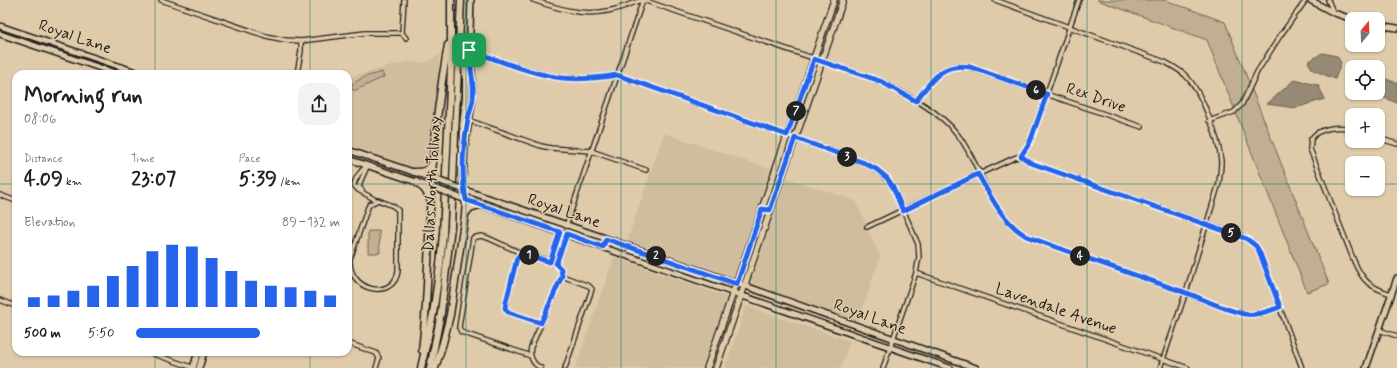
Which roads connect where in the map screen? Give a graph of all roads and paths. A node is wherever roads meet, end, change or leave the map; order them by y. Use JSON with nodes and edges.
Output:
{"nodes":[{"id":1,"x":160,"y":0,"type":"edge"},
{"id":2,"x":404,"y":0,"type":"edge"},
{"id":3,"x":451,"y":0,"type":"edge"},
{"id":4,"x":461,"y":0,"type":"edge"},
{"id":5,"x":471,"y":0,"type":"edge"},
{"id":6,"x":532,"y":0,"type":"edge"},
{"id":7,"x":643,"y":0,"type":"edge"},
{"id":8,"x":834,"y":0,"type":"edge"},
{"id":9,"x":843,"y":0,"type":"edge"},
{"id":10,"x":995,"y":0,"type":"edge"},
{"id":11,"x":1079,"y":0,"type":"edge"},
{"id":12,"x":1306,"y":0,"type":"edge"},
{"id":13,"x":1310,"y":0,"type":"edge"},
{"id":14,"x":1328,"y":0,"type":"edge"},
{"id":15,"x":1334,"y":13,"type":"junction"},
{"id":16,"x":1345,"y":17,"type":"edge"},
{"id":17,"x":0,"y":26,"type":"edge"},
{"id":18,"x":1385,"y":26,"type":"edge"},
{"id":19,"x":451,"y":27,"type":"junction"},
{"id":20,"x":1070,"y":27,"type":"junction"},
{"id":21,"x":460,"y":28,"type":"junction"},
{"id":22,"x":1397,"y":28,"type":"edge"},
{"id":23,"x":402,"y":33,"type":"junction"},
{"id":24,"x":0,"y":34,"type":"edge"},
{"id":25,"x":406,"y":38,"type":"dead end"},
{"id":26,"x":300,"y":41,"type":"junction"},
{"id":27,"x":469,"y":50,"type":"junction"},
{"id":28,"x":814,"y":59,"type":"junction"},
{"id":29,"x":107,"y":62,"type":"junction"},
{"id":30,"x":822,"y":62,"type":"junction"},
{"id":31,"x":105,"y":69,"type":"joint"},
{"id":32,"x":130,"y":70,"type":"edge"},
{"id":33,"x":298,"y":70,"type":"edge"},
{"id":34,"x":617,"y":75,"type":"junction"},
{"id":35,"x":1047,"y":94,"type":"junction"},
{"id":36,"x":916,"y":101,"type":"junction"},
{"id":37,"x":468,"y":120,"type":"junction"},
{"id":38,"x":1210,"y":122,"type":"junction"},
{"id":39,"x":1142,"y":127,"type":"dead end"},
{"id":40,"x":1345,"y":128,"type":"edge"},
{"id":41,"x":787,"y":135,"type":"junction"},
{"id":42,"x":795,"y":138,"type":"junction"},
{"id":43,"x":1385,"y":140,"type":"edge"},
{"id":44,"x":1397,"y":144,"type":"edge"},
{"id":45,"x":465,"y":145,"type":"junction"},
{"id":46,"x":352,"y":151,"type":"edge"},
{"id":47,"x":591,"y":151,"type":"junction"},
{"id":48,"x":1021,"y":156,"type":"junction"},
{"id":49,"x":371,"y":158,"type":"junction"},
{"id":50,"x":352,"y":160,"type":"edge"},
{"id":51,"x":433,"y":162,"type":"junction"},
{"id":52,"x":367,"y":166,"type":"junction"},
{"id":53,"x":646,"y":170,"type":"dead end"},
{"id":54,"x":414,"y":172,"type":"junction"},
{"id":55,"x":978,"y":174,"type":"junction"},
{"id":56,"x":773,"y":175,"type":"junction"},
{"id":57,"x":432,"y":178,"type":"junction"},
{"id":58,"x":781,"y":178,"type":"junction"},
{"id":59,"x":416,"y":182,"type":"junction"},
{"id":60,"x":431,"y":188,"type":"junction"},
{"id":61,"x":461,"y":188,"type":"junction"},
{"id":62,"x":0,"y":195,"type":"edge"},
{"id":63,"x":12,"y":200,"type":"edge"},
{"id":64,"x":378,"y":200,"type":"junction"},
{"id":65,"x":466,"y":200,"type":"junction"},
{"id":66,"x":431,"y":202,"type":"junction"},
{"id":67,"x":480,"y":205,"type":"junction"},
{"id":68,"x":762,"y":209,"type":"junction"},
{"id":69,"x":770,"y":210,"type":"junction"},
{"id":70,"x":903,"y":211,"type":"junction"},
{"id":71,"x":465,"y":215,"type":"junction"},
{"id":72,"x":1206,"y":225,"type":"junction"},
{"id":73,"x":566,"y":226,"type":"junction"},
{"id":74,"x":867,"y":227,"type":"dead end"},
{"id":75,"x":560,"y":232,"type":"junction"},
{"id":76,"x":567,"y":234,"type":"junction"},
{"id":77,"x":606,"y":239,"type":"junction"},
{"id":78,"x":603,"y":247,"type":"junction"},
{"id":79,"x":352,"y":253,"type":"edge"},
{"id":80,"x":521,"y":253,"type":"junction"},
{"id":81,"x":658,"y":257,"type":"junction"},
{"id":82,"x":550,"y":262,"type":"junction"},
{"id":83,"x":556,"y":264,"type":"junction"},
{"id":84,"x":679,"y":264,"type":"junction"},
{"id":85,"x":656,"y":266,"type":"junction"},
{"id":86,"x":352,"y":271,"type":"edge"},
{"id":87,"x":676,"y":273,"type":"junction"},
{"id":88,"x":916,"y":273,"type":"junction"},
{"id":89,"x":562,"y":276,"type":"junction"},
{"id":90,"x":1397,"y":278,"type":"edge"},
{"id":91,"x":737,"y":284,"type":"junction"},
{"id":92,"x":744,"y":286,"type":"junction"},
{"id":93,"x":734,"y":292,"type":"junction"},
{"id":94,"x":1186,"y":292,"type":"junction"},
{"id":95,"x":1391,"y":294,"type":"junction"},
{"id":96,"x":741,"y":295,"type":"junction"},
{"id":97,"x":0,"y":300,"type":"edge"},
{"id":98,"x":12,"y":304,"type":"edge"},
{"id":99,"x":1280,"y":307,"type":"junction"},
{"id":100,"x":541,"y":323,"type":"junction"},
{"id":101,"x":1379,"y":330,"type":"junction"},
{"id":102,"x":1397,"y":336,"type":"edge"},
{"id":103,"x":893,"y":339,"type":"junction"},
{"id":104,"x":352,"y":344,"type":"edge"},
{"id":105,"x":890,"y":347,"type":"junction"},
{"id":106,"x":159,"y":356,"type":"edge"},
{"id":107,"x":197,"y":356,"type":"edge"},
{"id":108,"x":202,"y":356,"type":"edge"},
{"id":109,"x":531,"y":356,"type":"junction"},
{"id":110,"x":1163,"y":359,"type":"junction"},
{"id":111,"x":710,"y":361,"type":"junction"},
{"id":112,"x":717,"y":366,"type":"edge"},
{"id":113,"x":193,"y":368,"type":"edge"},
{"id":114,"x":198,"y":368,"type":"edge"},
{"id":115,"x":376,"y":368,"type":"edge"},
{"id":116,"x":421,"y":368,"type":"edge"},
{"id":117,"x":430,"y":368,"type":"edge"},
{"id":118,"x":435,"y":368,"type":"edge"},
{"id":119,"x":541,"y":368,"type":"edge"},
{"id":120,"x":565,"y":368,"type":"edge"},
{"id":121,"x":708,"y":368,"type":"edge"},
{"id":122,"x":883,"y":368,"type":"edge"},
{"id":123,"x":950,"y":368,"type":"edge"},
{"id":124,"x":976,"y":368,"type":"edge"},
{"id":125,"x":1160,"y":368,"type":"edge"},
{"id":126,"x":1188,"y":368,"type":"edge"},
{"id":127,"x":1302,"y":368,"type":"edge"},
{"id":128,"x":1366,"y":368,"type":"edge"}],
"edges":[{"from":1,"to":26,"type":"street"},
{"from":2,"to":23,"type":"street"},
{"from":3,"to":19,"type":"highway","name":"Dallas North Tollway"},
{"from":4,"to":21,"type":"highway","name":"Dallas North Tollway"},
{"from":5,"to":27,"type":"main road"},
{"from":6,"to":7,"type":"street"},
{"from":7,"to":28,"type":"street"},
{"from":7,"to":34,"type":"street"},
{"from":8,"to":28,"type":"main road"},
{"from":9,"to":30,"type":"main road"},
{"from":10,"to":20,"type":"street"},
{"from":11,"to":20,"type":"street"},
{"from":12,"to":38,"type":"street"},
{"from":13,"to":15,"type":"main road"},
{"from":14,"to":15,"type":"street"},
{"from":15,"to":16,"type":"main road"},
{"from":17,"to":29,"type":"main road","name":"Royal Lane"},
{"from":18,"to":22,"type":"main road"},
{"from":19,"to":51,"type":"highway"},
{"from":19,"to":116,"type":"highway","name":"Dallas North Tollway"},
{"from":20,"to":35,"type":"street"},
{"from":20,"to":38,"type":"street"},
{"from":21,"to":45,"type":"highway"},
{"from":21,"to":117,"type":"highway","name":"Dallas North Tollway"},
{"from":23,"to":25,"type":"street"},
{"from":23,"to":26,"type":"street"},
{"from":24,"to":31,"type":"main road","name":"Royal Lane"},
{"from":26,"to":33,"type":"street"},
{"from":27,"to":34,"type":"street"},
{"from":27,"to":37,"type":"main road"},
{"from":28,"to":30,"type":"street"},
{"from":28,"to":41,"type":"main road"},
{"from":29,"to":31,"type":"main road"},
{"from":29,"to":32,"type":"main road","name":"Royal Lane"},
{"from":30,"to":36,"type":"street"},
{"from":30,"to":42,"type":"main road"},
{"from":34,"to":41,"type":"street"},
{"from":34,"to":47,"type":"street"},
{"from":35,"to":36,"type":"street","name":"Rex Drive"},
{"from":35,"to":39,"type":"street","name":"Rex Drive"},
{"from":35,"to":48,"type":"street"},
{"from":36,"to":55,"type":"street"},
{"from":37,"to":45,"type":"main road"},
{"from":37,"to":47,"type":"street"},
{"from":38,"to":72,"type":"street"},
{"from":40,"to":95,"type":"street"},
{"from":41,"to":42,"type":"street"},
{"from":41,"to":56,"type":"main road"},
{"from":42,"to":58,"type":"main road"},
{"from":42,"to":70,"type":"street"},
{"from":43,"to":44,"type":"street"},
{"from":45,"to":61,"type":"main road"},
{"from":46,"to":49,"type":"main road","name":"Royal Lane"},
{"from":47,"to":53,"type":"street"},
{"from":47,"to":73,"type":"street"},
{"from":48,"to":55,"type":"street"},
{"from":48,"to":72,"type":"street"},
{"from":49,"to":52,"type":"main road"},
{"from":49,"to":54,"type":"main road","name":"Royal Lane"},
{"from":50,"to":52,"type":"main road","name":"Royal Lane"},
{"from":51,"to":54,"type":"highway"},
{"from":51,"to":57,"type":"highway"},
{"from":52,"to":59,"type":"main road","name":"Royal Lane"},
{"from":52,"to":64,"type":"street"},
{"from":54,"to":57,"type":"main road","name":"Royal Lane"},
{"from":55,"to":70,"type":"street"},
{"from":55,"to":94,"type":"street"},
{"from":56,"to":58,"type":"main road"},
{"from":56,"to":68,"type":"main road"},
{"from":57,"to":60,"type":"highway"},
{"from":57,"to":61,"type":"main road","name":"Royal Lane","bridge":true},
{"from":58,"to":69,"type":"main road"},
{"from":59,"to":60,"type":"main road","name":"Royal Lane"},
{"from":59,"to":66,"type":"highway"},
{"from":60,"to":65,"type":"main road","name":"Royal Lane","bridge":true},
{"from":60,"to":66,"type":"highway"},
{"from":61,"to":65,"type":"main road"},
{"from":61,"to":73,"type":"main road","name":"Royal Lane"},
{"from":62,"to":63,"type":"street"},
{"from":64,"to":79,"type":"street"},
{"from":64,"to":86,"type":"street"},
{"from":65,"to":67,"type":"main road","name":"Royal Lane"},
{"from":65,"to":71,"type":"highway"},
{"from":66,"to":116,"type":"highway"},
{"from":67,"to":71,"type":"highway"},
{"from":67,"to":75,"type":"main road","name":"Royal Lane"},
{"from":68,"to":69,"type":"main road"},
{"from":68,"to":91,"type":"main road"},
{"from":69,"to":92,"type":"main road"},
{"from":70,"to":74,"type":"street"},
{"from":70,"to":88,"type":"street"},
{"from":71,"to":118,"type":"highway"},
{"from":72,"to":94,"type":"street"},
{"from":72,"to":99,"type":"street"},
{"from":73,"to":75,"type":"main road"},
{"from":73,"to":76,"type":"main road"},
{"from":73,"to":77,"type":"main road","name":"Royal Lane"},
{"from":75,"to":76,"type":"main road","name":"Royal Lane"},
{"from":75,"to":82,"type":"street"},
{"from":76,"to":78,"type":"main road","name":"Royal Lane"},
{"from":76,"to":83,"type":"street"},
{"from":77,"to":78,"type":"main road"},
{"from":77,"to":81,"type":"main road","name":"Royal Lane"},
{"from":78,"to":85,"type":"main road","name":"Royal Lane"},
{"from":80,"to":82,"type":"street"},
{"from":80,"to":100,"type":"street"},
{"from":80,"to":109,"type":"street"},
{"from":81,"to":84,"type":"main road","name":"Royal Lane"},
{"from":81,"to":85,"type":"main road"},
{"from":82,"to":83,"type":"street"},
{"from":83,"to":89,"type":"street"},
{"from":84,"to":87,"type":"main road"},
{"from":84,"to":91,"type":"main road","name":"Royal Lane"},
{"from":85,"to":87,"type":"main road","name":"Royal Lane"},
{"from":87,"to":93,"type":"main road","name":"Royal Lane"},
{"from":88,"to":103,"type":"street"},
{"from":88,"to":110,"type":"street","name":"Lavendale Avenue"},
{"from":89,"to":100,"type":"street"},
{"from":89,"to":120,"type":"street"},
{"from":90,"to":95,"type":"main road"},
{"from":91,"to":92,"type":"main road","name":"Royal Lane"},
{"from":91,"to":93,"type":"main road"},
{"from":92,"to":96,"type":"main road"},
{"from":92,"to":103,"type":"main road","name":"Royal Lane"},
{"from":93,"to":96,"type":"main road","name":"Royal Lane"},
{"from":93,"to":111,"type":"main road"},
{"from":94,"to":99,"type":"street"},
{"from":94,"to":110,"type":"street"},
{"from":95,"to":101,"type":"main road"},
{"from":96,"to":105,"type":"main road","name":"Royal Lane"},
{"from":96,"to":112,"type":"main road"},
{"from":97,"to":98,"type":"street"},
{"from":99,"to":127,"type":"street"},
{"from":100,"to":109,"type":"street"},
{"from":101,"to":102,"type":"street"},
{"from":101,"to":128,"type":"main road"},
{"from":103,"to":105,"type":"street"},
{"from":103,"to":124,"type":"main road","name":"Royal Lane"},
{"from":104,"to":115,"type":"street"},
{"from":105,"to":122,"type":"street"},
{"from":105,"to":123,"type":"main road","name":"Royal Lane"},
{"from":106,"to":113,"type":"street"},
{"from":107,"to":113,"type":"main road"},
{"from":108,"to":114,"type":"main road"},
{"from":109,"to":119,"type":"street"},
{"from":110,"to":125,"type":"street"},
{"from":110,"to":126,"type":"street","name":"Lavendale Avenue"},
{"from":111,"to":112,"type":"main road"},
{"from":111,"to":121,"type":"main road"}]}
